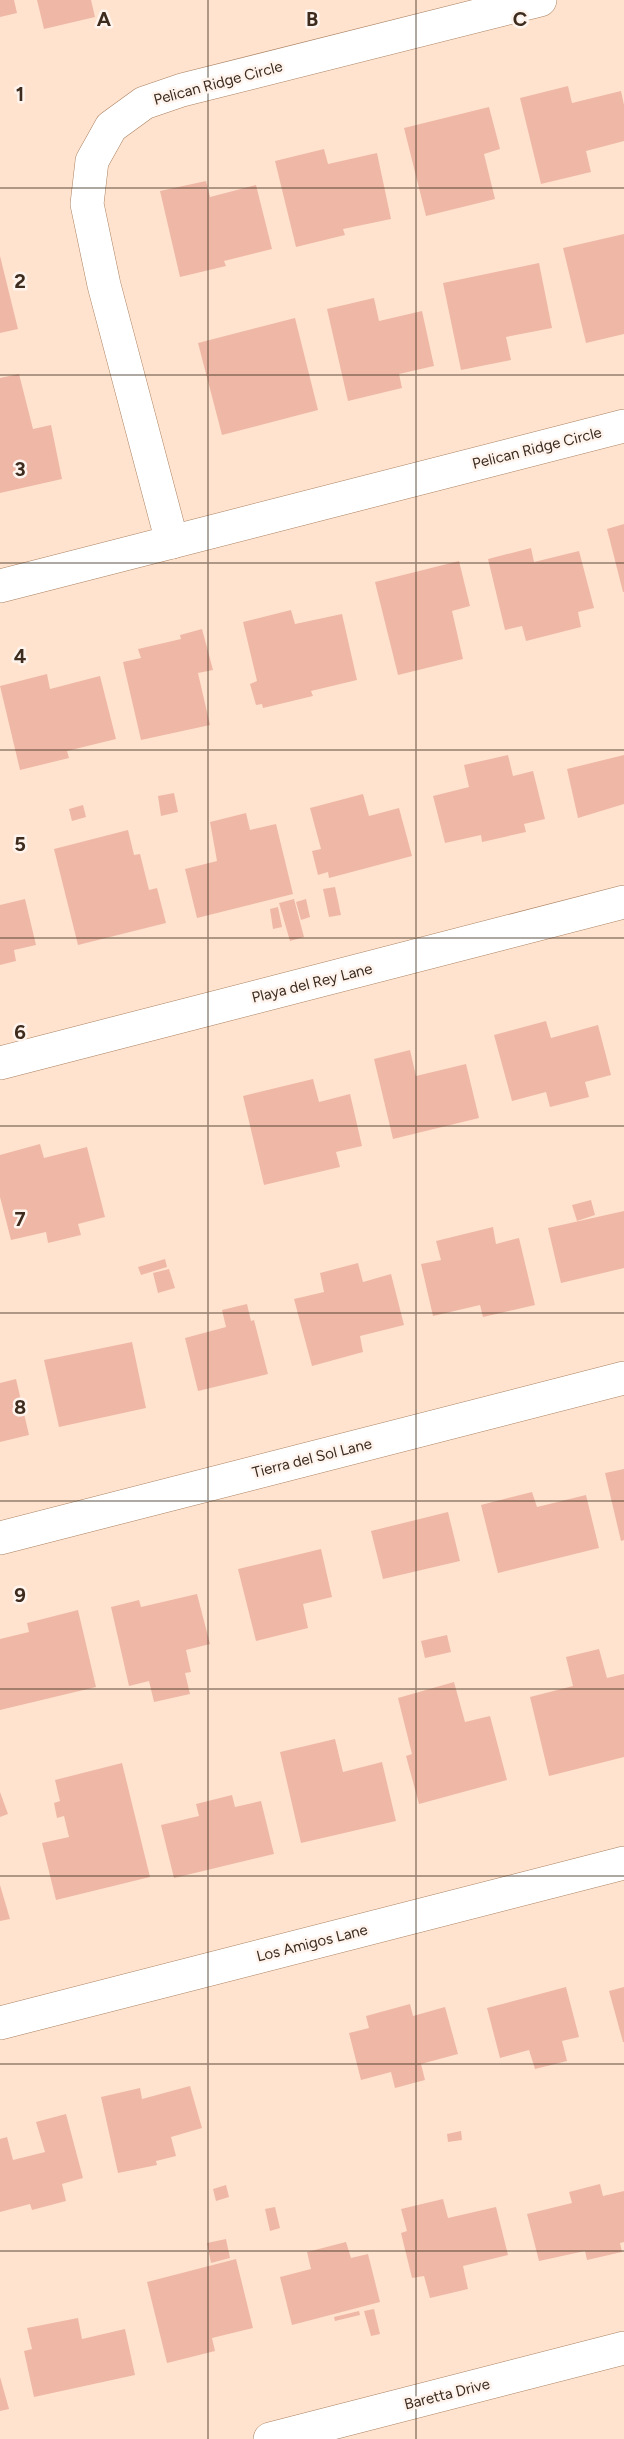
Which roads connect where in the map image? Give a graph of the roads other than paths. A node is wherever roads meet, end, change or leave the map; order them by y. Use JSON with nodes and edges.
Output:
{"nodes":[{"id":1,"x":540,"y":0,"type":"edge"},
{"id":2,"x":624,"y":426,"type":"edge"},
{"id":3,"x":172,"y":542,"type":"junction"},
{"id":4,"x":0,"y":586,"type":"edge"},
{"id":5,"x":624,"y":902,"type":"edge"},
{"id":6,"x":0,"y":1063,"type":"edge"},
{"id":7,"x":624,"y":1378,"type":"edge"},
{"id":8,"x":0,"y":1538,"type":"edge"},
{"id":9,"x":624,"y":1863,"type":"edge"},
{"id":10,"x":0,"y":2023,"type":"edge"},
{"id":11,"x":624,"y":2348,"type":"edge"},
{"id":12,"x":270,"y":2439,"type":"edge"}],
"edges":[{"from":1,"to":3,"type":"street","name":"Pelican Ridge Circle"},
{"from":2,"to":3,"type":"street","name":"Pelican Ridge Circle"},
{"from":3,"to":4,"type":"street","name":"Pelican Ridge Circle"},
{"from":5,"to":6,"type":"street","name":"Playa del Rey Lane"},
{"from":7,"to":8,"type":"street","name":"Tierra del Sol Lane"},
{"from":9,"to":10,"type":"street","name":"Los Amigos Lane"},
{"from":11,"to":12,"type":"street","name":"Baretta Drive"}]}
